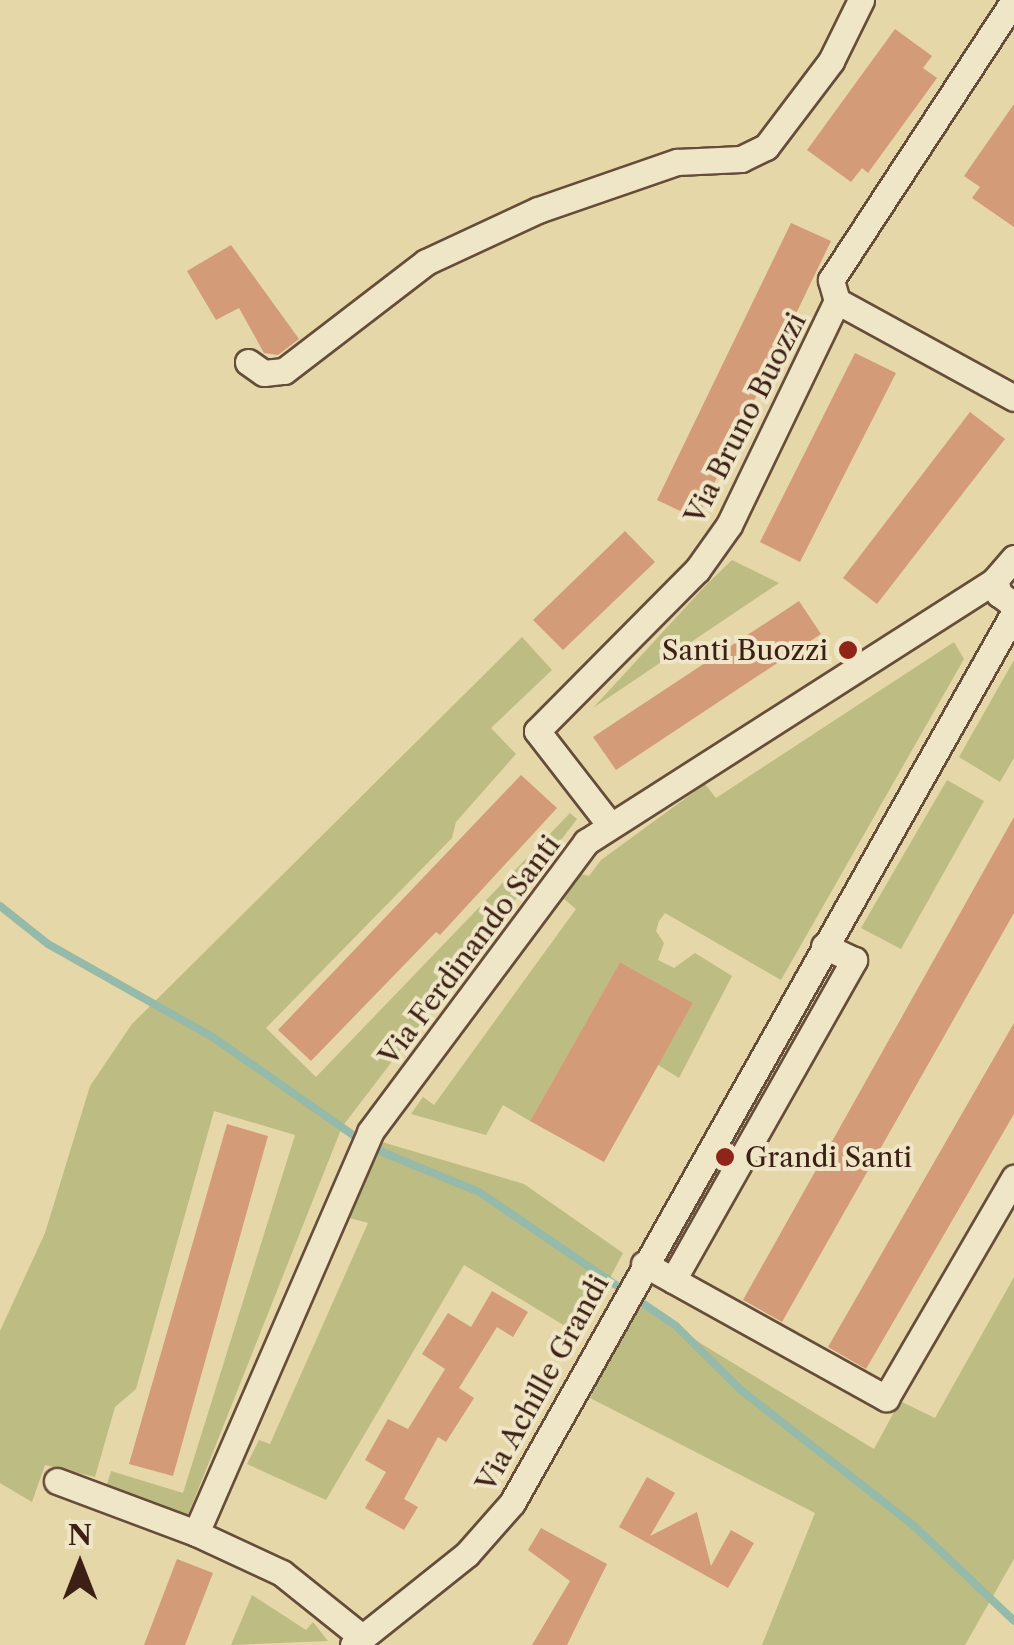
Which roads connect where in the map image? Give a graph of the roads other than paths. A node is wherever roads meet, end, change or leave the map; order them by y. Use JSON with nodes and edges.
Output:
{"nodes":[{"id":1,"x":861,"y":0,"type":"edge"},
{"id":2,"x":1014,"y":0,"type":"edge"},
{"id":3,"x":837,"y":300,"type":"junction"},
{"id":4,"x":248,"y":362,"type":"dead end"},
{"id":5,"x":1014,"y":398,"type":"edge"},
{"id":6,"x":1014,"y":558,"type":"edge"},
{"id":7,"x":995,"y":580,"type":"junction"},
{"id":8,"x":1014,"y":605,"type":"edge"},
{"id":9,"x":1014,"y":613,"type":"edge"},
{"id":10,"x":610,"y":825,"type":"junction"},
{"id":11,"x":824,"y":946,"type":"junction"},
{"id":12,"x":1014,"y":1178,"type":"edge"},
{"id":13,"x":638,"y":1274,"type":"junction"},
{"id":14,"x":672,"y":1280,"type":"junction"},
{"id":15,"x":57,"y":1481,"type":"dead end"},
{"id":16,"x":196,"y":1533,"type":"junction"},
{"id":17,"x":358,"y":1642,"type":"edge"}],
"edges":[{"from":1,"to":4,"type":"street"},
{"from":2,"to":3,"type":"street","name":"Via Bruno Buozzi"},
{"from":3,"to":5,"type":"street"},
{"from":3,"to":10,"type":"street","name":"Via Bruno Buozzi"},
{"from":6,"to":7,"type":"street","name":"Via Ferdinando Santi"},
{"from":7,"to":8,"type":"street"},
{"from":7,"to":10,"type":"street","name":"Via Ferdinando Santi"},
{"from":9,"to":11,"type":"street","name":"Via Achille Grandi"},
{"from":10,"to":16,"type":"street","name":"Via Ferdinando Santi"},
{"from":11,"to":13,"type":"street","name":"Via Achille Grandi"},
{"from":11,"to":14,"type":"street"},
{"from":12,"to":14,"type":"street","name":"Via Achille Grandi"},
{"from":13,"to":14,"type":"street","name":"Via Achille Grandi"},
{"from":13,"to":17,"type":"street","name":"Via Achille Grandi"},
{"from":15,"to":16,"type":"street"},
{"from":16,"to":17,"type":"street"}]}
